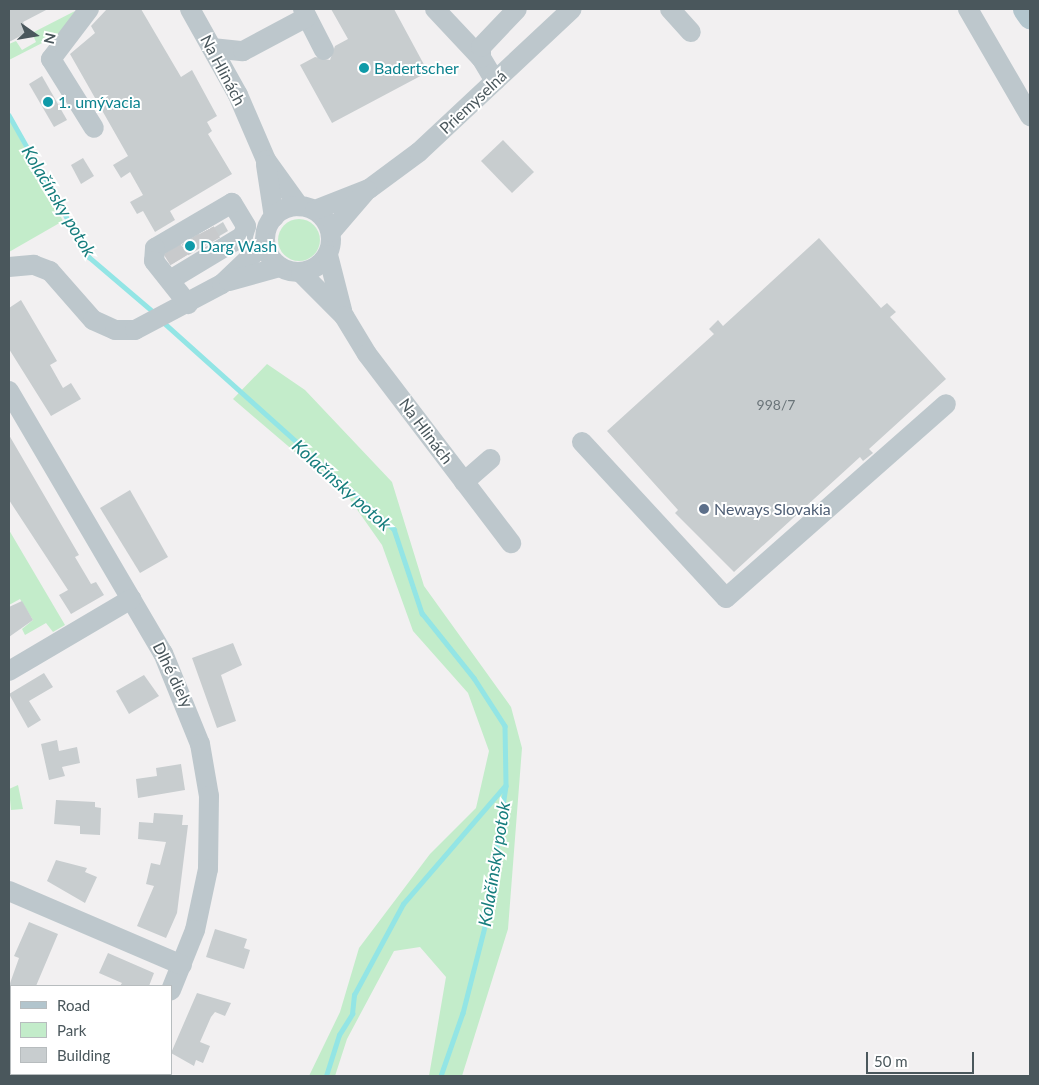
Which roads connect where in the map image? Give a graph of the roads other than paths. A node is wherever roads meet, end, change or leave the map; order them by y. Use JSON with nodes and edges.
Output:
{"nodes":[{"id":1,"x":89,"y":9,"type":"edge"},
{"id":2,"x":190,"y":9,"type":"edge"},
{"id":3,"x":435,"y":9,"type":"edge"},
{"id":4,"x":518,"y":9,"type":"edge"},
{"id":5,"x":572,"y":9,"type":"edge"},
{"id":6,"x":670,"y":9,"type":"edge"},
{"id":7,"x":968,"y":9,"type":"edge"},
{"id":8,"x":1026,"y":9,"type":"edge"},
{"id":9,"x":305,"y":13,"type":"edge"},
{"id":10,"x":1030,"y":16,"type":"edge"},
{"id":11,"x":691,"y":32,"type":"dead end"},
{"id":12,"x":212,"y":48,"type":"junction"},
{"id":13,"x":324,"y":50,"type":"dead end"},
{"id":14,"x":243,"y":52,"type":"junction"},
{"id":15,"x":481,"y":58,"type":"junction"},
{"id":16,"x":230,"y":79,"type":"junction"},
{"id":17,"x":495,"y":81,"type":"junction"},
{"id":18,"x":1030,"y":116,"type":"edge"},
{"id":19,"x":94,"y":128,"type":"dead end"},
{"id":20,"x":266,"y":160,"type":"junction"},
{"id":21,"x":369,"y":189,"type":"junction"},
{"id":22,"x":307,"y":208,"type":"junction"},
{"id":23,"x":274,"y":217,"type":"junction"},
{"id":24,"x":331,"y":232,"type":"junction"},
{"id":25,"x":266,"y":243,"type":"junction"},
{"id":26,"x":191,"y":246,"type":"tunnel mouth"},
{"id":27,"x":328,"y":254,"type":"junction"},
{"id":28,"x":9,"y":267,"type":"edge"},
{"id":29,"x":280,"y":267,"type":"junction"},
{"id":30,"x":301,"y":272,"type":"junction"},
{"id":31,"x":222,"y":284,"type":"junction"},
{"id":32,"x":180,"y":308,"type":"junction"},
{"id":33,"x":344,"y":316,"type":"junction"},
{"id":34,"x":9,"y":391,"type":"edge"},
{"id":35,"x":946,"y":404,"type":"dead end"},
{"id":36,"x":582,"y":442,"type":"dead end"},
{"id":37,"x":490,"y":459,"type":"dead end"},
{"id":38,"x":464,"y":482,"type":"junction"},
{"id":39,"x":511,"y":543,"type":"dead end"},
{"id":40,"x":131,"y":599,"type":"junction"},
{"id":41,"x":9,"y":671,"type":"edge"},
{"id":42,"x":9,"y":891,"type":"edge"},
{"id":43,"x":182,"y":965,"type":"junction"},
{"id":44,"x":172,"y":988,"type":"edge"}],
"edges":[{"from":1,"to":19,"type":"street"},
{"from":2,"to":12,"type":"street","name":"Na Hlinách"},
{"from":3,"to":15,"type":"street"},
{"from":4,"to":15,"type":"street"},
{"from":5,"to":17,"type":"street","name":"Priemyselná"},
{"from":6,"to":11,"type":"street"},
{"from":7,"to":18,"type":"street"},
{"from":8,"to":10,"type":"main road"},
{"from":9,"to":13,"type":"street"},
{"from":9,"to":14,"type":"street"},
{"from":12,"to":14,"type":"street"},
{"from":12,"to":16,"type":"street","name":"Na Hlinách"},
{"from":14,"to":16,"type":"street"},
{"from":15,"to":17,"type":"street"},
{"from":16,"to":20,"type":"street","name":"Na Hlinách"},
{"from":17,"to":21,"type":"street","name":"Priemyselná"},
{"from":20,"to":22,"type":"street","name":"Na Hlinách"},
{"from":20,"to":23,"type":"street","name":"Na Hlinách"},
{"from":21,"to":22,"type":"street","name":"Priemyselná"},
{"from":21,"to":24,"type":"street","name":"Priemyselná"},
{"from":22,"to":23,"type":"street","name":"Priemyselná"},
{"from":22,"to":24,"type":"street"},
{"from":23,"to":25,"type":"street"},
{"from":24,"to":27,"type":"street"},
{"from":25,"to":29,"type":"street"},
{"from":25,"to":31,"type":"street"},
{"from":26,"to":32,"type":"street"},
{"from":27,"to":30,"type":"street"},
{"from":27,"to":33,"type":"street","name":"Na Hlinách"},
{"from":28,"to":32,"type":"street"},
{"from":29,"to":30,"type":"street"},
{"from":29,"to":31,"type":"street"},
{"from":30,"to":33,"type":"street","name":"Na Hlinách"},
{"from":31,"to":32,"type":"street"},
{"from":33,"to":38,"type":"street","name":"Na Hlinách"},
{"from":34,"to":40,"type":"street","name":"Dlhé diely"},
{"from":35,"to":36,"type":"street"},
{"from":37,"to":38,"type":"street"},
{"from":38,"to":39,"type":"street","name":"Na Hlinách"},
{"from":40,"to":41,"type":"street"},
{"from":40,"to":43,"type":"street","name":"Dlhé diely"},
{"from":42,"to":43,"type":"street"},
{"from":43,"to":44,"type":"street","name":"Dlhé diely"}]}
